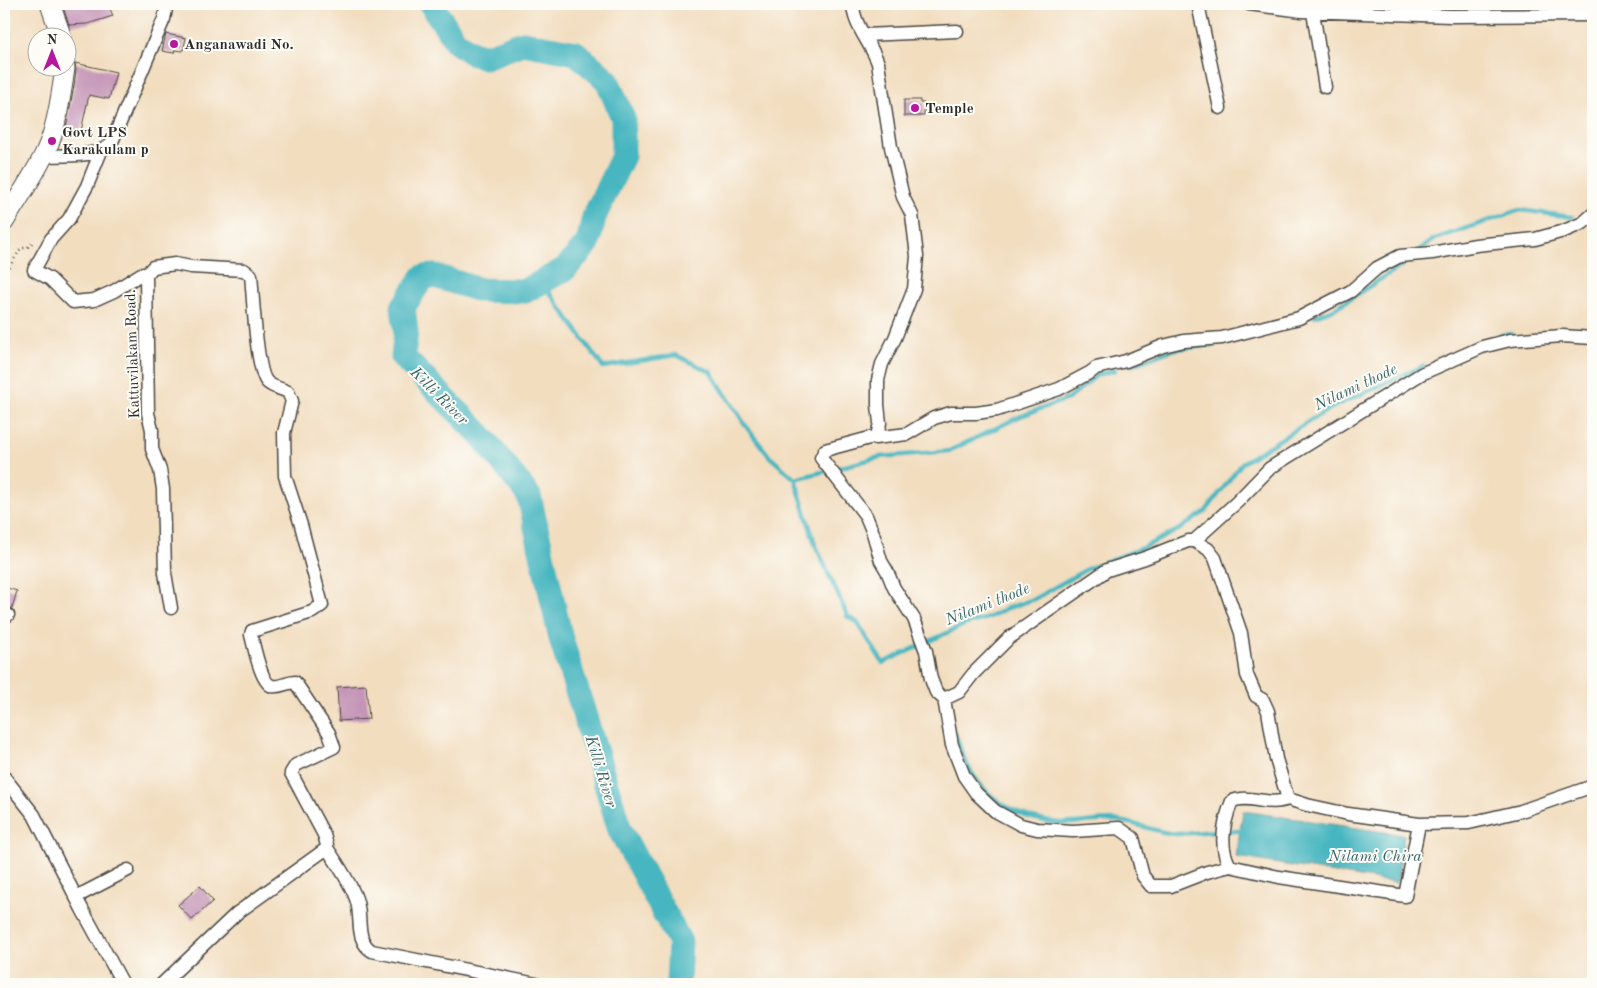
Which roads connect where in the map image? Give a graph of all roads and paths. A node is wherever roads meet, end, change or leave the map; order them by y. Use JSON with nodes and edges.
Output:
{"nodes":[{"id":1,"x":50,"y":4,"type":"edge"},
{"id":2,"x":167,"y":4,"type":"edge"},
{"id":3,"x":853,"y":4,"type":"edge"},
{"id":4,"x":1198,"y":4,"type":"edge"},
{"id":5,"x":1249,"y":4,"type":"edge"},
{"id":6,"x":1313,"y":12,"type":"junction"},
{"id":7,"x":1593,"y":15,"type":"edge"},
{"id":8,"x":58,"y":28,"type":"edge"},
{"id":9,"x":957,"y":31,"type":"dead end"},
{"id":10,"x":864,"y":35,"type":"junction"},
{"id":11,"x":64,"y":78,"type":"edge"},
{"id":12,"x":1324,"y":87,"type":"dead end"},
{"id":13,"x":1220,"y":108,"type":"dead end"},
{"id":14,"x":101,"y":151,"type":"junction"},
{"id":15,"x":43,"y":156,"type":"junction"},
{"id":16,"x":1593,"y":214,"type":"edge"},
{"id":17,"x":4,"y":222,"type":"edge"},
{"id":18,"x":146,"y":276,"type":"junction"},
{"id":19,"x":1593,"y":338,"type":"edge"},
{"id":20,"x":875,"y":438,"type":"junction"},
{"id":21,"x":1194,"y":541,"type":"junction"},
{"id":22,"x":172,"y":608,"type":"dead end"},
{"id":23,"x":944,"y":699,"type":"junction"},
{"id":24,"x":4,"y":777,"type":"edge"},
{"id":25,"x":1593,"y":786,"type":"edge"},
{"id":26,"x":1288,"y":798,"type":"junction"},
{"id":27,"x":1419,"y":824,"type":"junction"},
{"id":28,"x":327,"y":848,"type":"junction"},
{"id":29,"x":1230,"y":866,"type":"junction"},
{"id":30,"x":128,"y":870,"type":"dead end"},
{"id":31,"x":76,"y":897,"type":"junction"},
{"id":32,"x":123,"y":984,"type":"edge"},
{"id":33,"x":162,"y":984,"type":"edge"},
{"id":34,"x":536,"y":984,"type":"edge"}],
"edges":[{"from":1,"to":8,"type":"main road"},
{"from":2,"to":14,"type":"street"},
{"from":3,"to":10,"type":"street"},
{"from":4,"to":13,"type":"street"},
{"from":5,"to":6,"type":"street"},
{"from":6,"to":7,"type":"street"},
{"from":6,"to":12,"type":"street"},
{"from":9,"to":10,"type":"street"},
{"from":10,"to":20,"type":"street"},
{"from":11,"to":15,"type":"main road"},
{"from":14,"to":15,"type":"street"},
{"from":14,"to":18,"type":"street","name":"Kattuvilakam Road."},
{"from":15,"to":17,"type":"main road"},
{"from":16,"to":20,"type":"street"},
{"from":18,"to":22,"type":"street","name":"Kattuvilakam Road."},
{"from":18,"to":28,"type":"street"},
{"from":19,"to":21,"type":"street"},
{"from":20,"to":23,"type":"street"},
{"from":21,"to":23,"type":"street"},
{"from":21,"to":26,"type":"street"},
{"from":23,"to":29,"type":"street"},
{"from":24,"to":31,"type":"street"},
{"from":25,"to":27,"type":"street"},
{"from":26,"to":27,"type":"street"},
{"from":26,"to":29,"type":"street"},
{"from":27,"to":29,"type":"street"},
{"from":28,"to":33,"type":"street"},
{"from":28,"to":34,"type":"street"},
{"from":30,"to":31,"type":"street"},
{"from":31,"to":32,"type":"street"}]}
